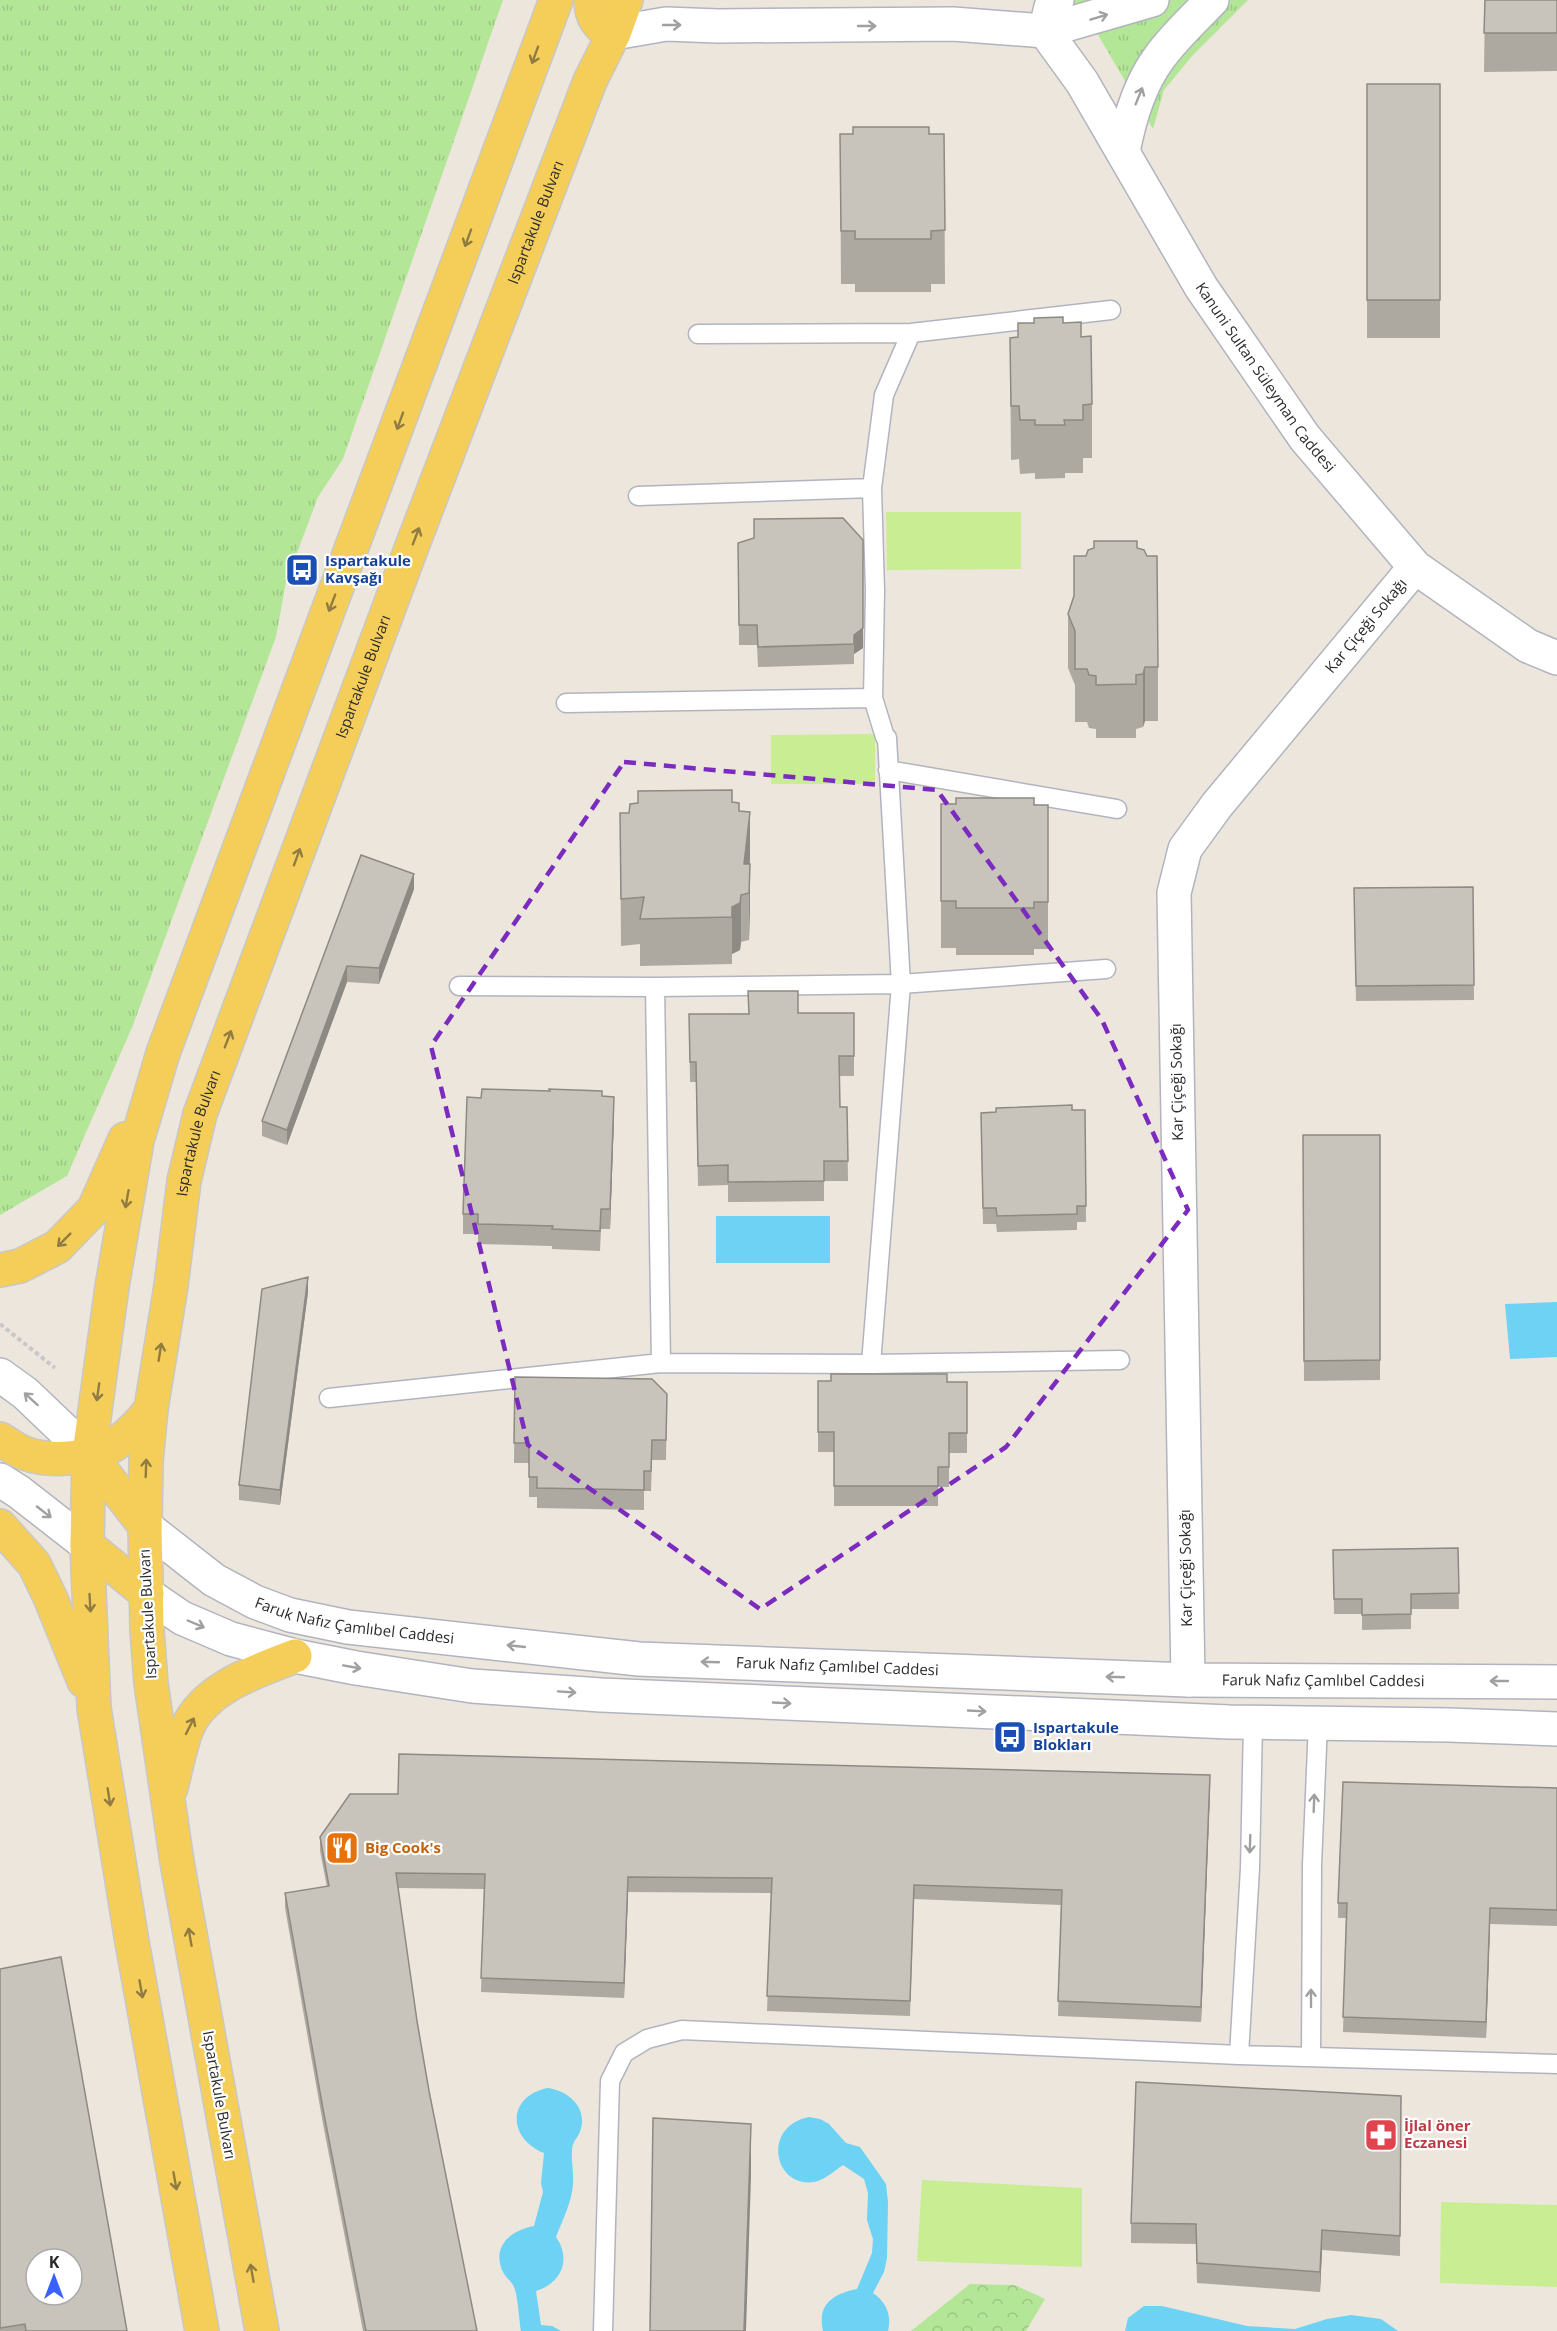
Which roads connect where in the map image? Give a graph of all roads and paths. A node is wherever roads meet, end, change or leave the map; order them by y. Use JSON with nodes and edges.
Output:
{"nodes":[{"id":1,"x":591,"y":0,"type":"edge"},
{"id":2,"x":626,"y":0,"type":"edge"},
{"id":3,"x":1057,"y":0,"type":"edge"},
{"id":4,"x":1152,"y":0,"type":"edge"},
{"id":5,"x":1212,"y":0,"type":"edge"},
{"id":6,"x":559,"y":5,"type":"edge"},
{"id":7,"x":1045,"y":31,"type":"junction"},
{"id":8,"x":614,"y":33,"type":"junction"},
{"id":9,"x":1123,"y":152,"type":"junction"},
{"id":10,"x":1111,"y":310,"type":"dead end"},
{"id":11,"x":911,"y":333,"type":"junction"},
{"id":12,"x":698,"y":334,"type":"dead end"},
{"id":13,"x":872,"y":488,"type":"junction"},
{"id":14,"x":638,"y":496,"type":"dead end"},
{"id":15,"x":1414,"y":567,"type":"junction"},
{"id":16,"x":1557,"y":658,"type":"edge"},
{"id":17,"x":873,"y":698,"type":"junction"},
{"id":18,"x":566,"y":703,"type":"dead end"},
{"id":19,"x":888,"y":770,"type":"junction"},
{"id":20,"x":1117,"y":809,"type":"dead end"},
{"id":21,"x":1106,"y":969,"type":"dead end"},
{"id":22,"x":901,"y":984,"type":"junction"},
{"id":23,"x":459,"y":986,"type":"dead end"},
{"id":24,"x":655,"y":987,"type":"junction"},
{"id":25,"x":154,"y":1081,"type":"junction"},
{"id":26,"x":0,"y":1270,"type":"edge"},
{"id":27,"x":0,"y":1324,"type":"edge"},
{"id":28,"x":1120,"y":1360,"type":"dead end"},
{"id":29,"x":661,"y":1363,"type":"junction"},
{"id":30,"x":871,"y":1364,"type":"junction"},
{"id":31,"x":55,"y":1368,"type":"dead end"},
{"id":32,"x":0,"y":1376,"type":"edge"},
{"id":33,"x":329,"y":1398,"type":"dead end"},
{"id":34,"x":151,"y":1409,"type":"junction"},
{"id":35,"x":0,"y":1438,"type":"edge"},
{"id":36,"x":89,"y":1454,"type":"junction"},
{"id":37,"x":0,"y":1480,"type":"edge"},
{"id":38,"x":0,"y":1526,"type":"edge"},
{"id":39,"x":145,"y":1526,"type":"junction"},
{"id":40,"x":87,"y":1545,"type":"junction"},
{"id":41,"x":147,"y":1594,"type":"junction"},
{"id":42,"x":295,"y":1656,"type":"junction"},
{"id":43,"x":1152,"y":1678,"type":"junction"},
{"id":44,"x":1188,"y":1680,"type":"junction"},
{"id":45,"x":1221,"y":1680,"type":"junction"},
{"id":46,"x":1557,"y":1682,"type":"edge"},
{"id":47,"x":94,"y":1708,"type":"junction"},
{"id":48,"x":1151,"y":1719,"type":"junction"},
{"id":49,"x":1221,"y":1722,"type":"junction"},
{"id":50,"x":1253,"y":1723,"type":"junction"},
{"id":51,"x":1318,"y":1723,"type":"junction"},
{"id":52,"x":1557,"y":1729,"type":"edge"},
{"id":53,"x":168,"y":1802,"type":"junction"},
{"id":54,"x":1239,"y":2055,"type":"junction"},
{"id":55,"x":1311,"y":2057,"type":"junction"},
{"id":56,"x":1557,"y":2064,"type":"edge"},
{"id":57,"x":202,"y":2331,"type":"edge"},
{"id":58,"x":262,"y":2331,"type":"edge"},
{"id":59,"x":603,"y":2331,"type":"edge"}],
"edges":[{"from":1,"to":8,"type":"main road"},
{"from":2,"to":8,"type":"main road","name":"Ispartakule Bulvarı"},
{"from":3,"to":7,"type":"street"},
{"from":7,"to":4,"type":"street","one_way":true},
{"from":9,"to":5,"type":"street","one_way":true},
{"from":6,"to":25,"type":"main road","one_way":true},
{"from":8,"to":7,"type":"street","one_way":true},
{"from":7,"to":9,"type":"street","name":"Kanuni Sultan Süleyman Caddesi"},
{"from":34,"to":8,"type":"main road","name":"Ispartakule Bulvarı","one_way":true},
{"from":9,"to":15,"type":"street","name":"Kanuni Sultan Süleyman Caddesi"},
{"from":10,"to":11,"type":"lane"},
{"from":11,"to":12,"type":"lane"},
{"from":11,"to":13,"type":"lane"},
{"from":13,"to":14,"type":"lane"},
{"from":13,"to":17,"type":"lane"},
{"from":15,"to":16,"type":"street","name":"Kanuni Sultan Süleyman Caddesi"},
{"from":15,"to":44,"type":"street","name":"Kar Çiçeği Sokağı"},
{"from":17,"to":18,"type":"lane"},
{"from":17,"to":19,"type":"lane"},
{"from":19,"to":20,"type":"lane"},
{"from":19,"to":22,"type":"lane"},
{"from":21,"to":22,"type":"lane"},
{"from":22,"to":24,"type":"lane"},
{"from":22,"to":30,"type":"lane"},
{"from":23,"to":24,"type":"lane"},
{"from":24,"to":29,"type":"lane"},
{"from":25,"to":26,"type":"main road","one_way":true},
{"from":25,"to":36,"type":"main road","one_way":true},
{"from":27,"to":31,"type":"path"},
{"from":28,"to":30,"type":"lane"},
{"from":29,"to":30,"type":"lane"},
{"from":29,"to":33,"type":"lane"},
{"from":36,"to":32,"type":"street","one_way":true},
{"from":34,"to":36,"type":"main road"},
{"from":39,"to":34,"type":"main road","name":"Ispartakule Bulvarı","one_way":true},
{"from":35,"to":36,"type":"main road"},
{"from":36,"to":39,"type":"main road"},
{"from":36,"to":40,"type":"main road"},
{"from":37,"to":40,"type":"street","one_way":true},
{"from":38,"to":47,"type":"main road"},
{"from":39,"to":41,"type":"main road","name":"Ispartakule Bulvarı"},
{"from":43,"to":39,"type":"street","name":"Faruk Nafız Çamlıbel Caddesi","one_way":true},
{"from":40,"to":41,"type":"main road"},
{"from":40,"to":47,"type":"main road","one_way":true},
{"from":41,"to":42,"type":"street","one_way":true},
{"from":41,"to":53,"type":"main road","name":"Ispartakule Bulvarı"},
{"from":42,"to":48,"type":"street","one_way":true},
{"from":53,"to":42,"type":"main road","one_way":true},
{"from":43,"to":44,"type":"street","name":"Faruk Nafız Çamlıbel Caddesi"},
{"from":43,"to":48,"type":"street"},
{"from":44,"to":45,"type":"street","name":"Faruk Nafız Çamlıbel Caddesi"},
{"from":46,"to":45,"type":"street","name":"Faruk Nafız Çamlıbel Caddesi","one_way":true},
{"from":45,"to":49,"type":"street"},
{"from":47,"to":57,"type":"main road","one_way":true},
{"from":48,"to":49,"type":"street"},
{"from":49,"to":50,"type":"street"},
{"from":50,"to":51,"type":"street"},
{"from":50,"to":54,"type":"lane","one_way":true},
{"from":51,"to":52,"type":"street"},
{"from":55,"to":51,"type":"lane","one_way":true},
{"from":58,"to":53,"type":"main road","name":"Ispartakule Bulvarı","one_way":true},
{"from":54,"to":55,"type":"lane"},
{"from":54,"to":59,"type":"lane"},
{"from":55,"to":56,"type":"lane"}]}
